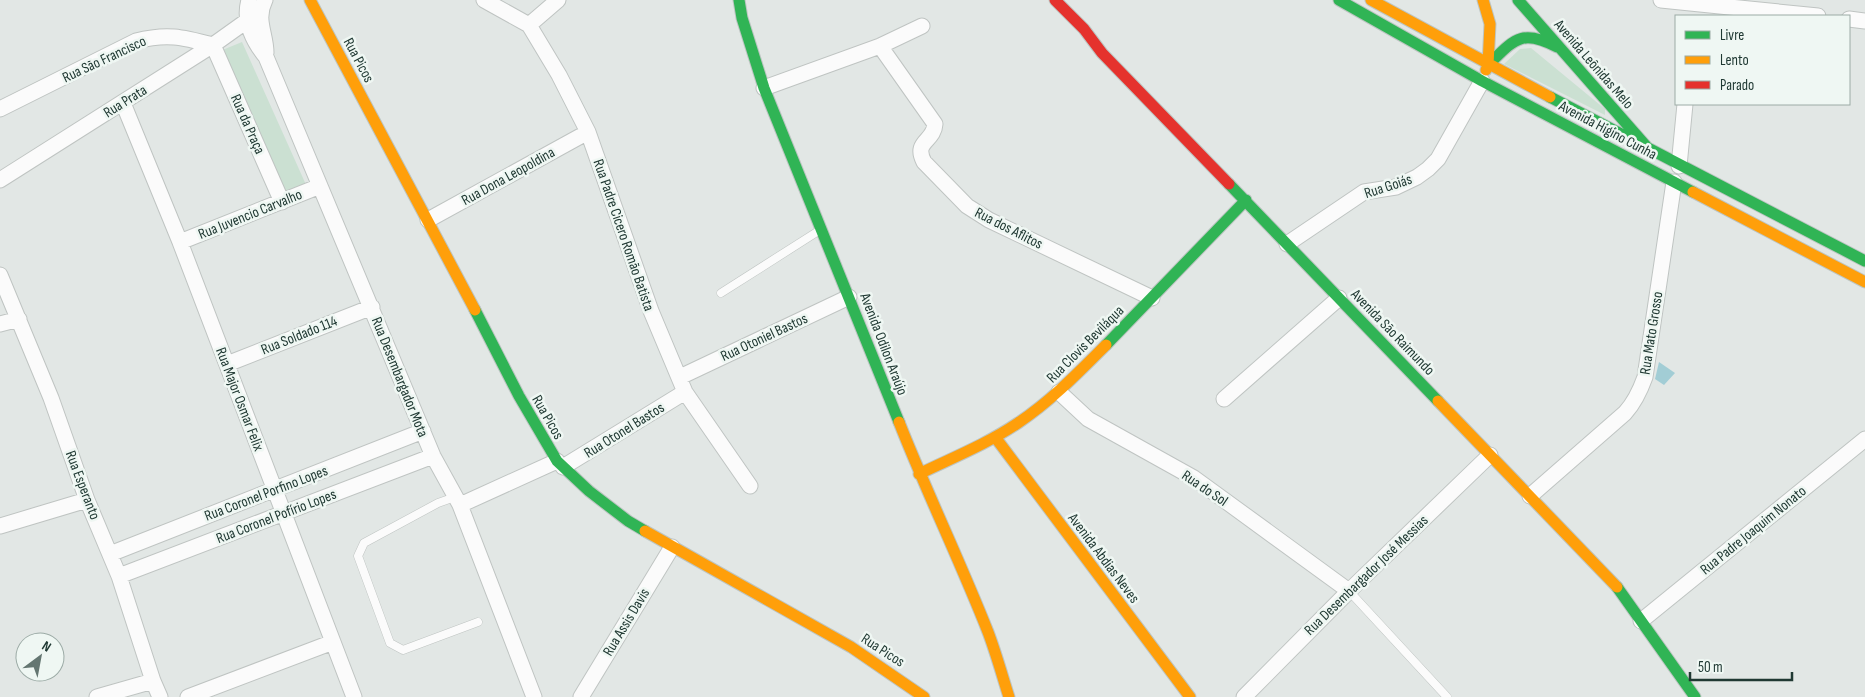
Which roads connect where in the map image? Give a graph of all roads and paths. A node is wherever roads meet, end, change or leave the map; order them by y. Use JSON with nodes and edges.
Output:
{"nodes":[{"id":1,"x":249,"y":0,"type":"edge"},
{"id":2,"x":265,"y":0,"type":"edge"},
{"id":3,"x":310,"y":0,"type":"edge"},
{"id":4,"x":484,"y":0,"type":"edge"},
{"id":5,"x":558,"y":0,"type":"edge"},
{"id":6,"x":739,"y":0,"type":"edge"},
{"id":7,"x":1055,"y":0,"type":"edge"},
{"id":8,"x":1339,"y":0,"type":"edge"},
{"id":9,"x":1371,"y":0,"type":"edge"},
{"id":10,"x":1483,"y":0,"type":"edge"},
{"id":11,"x":1518,"y":0,"type":"edge"},
{"id":12,"x":1661,"y":0,"type":"edge"},
{"id":13,"x":1694,"y":7,"type":"edge"},
{"id":14,"x":1804,"y":15,"type":"edge"},
{"id":15,"x":1850,"y":19,"type":"edge"},
{"id":16,"x":248,"y":20,"type":"junction"},
{"id":17,"x":1865,"y":21,"type":"edge"},
{"id":18,"x":529,"y":25,"type":"junction"},
{"id":19,"x":922,"y":26,"type":"dead end"},
{"id":20,"x":213,"y":45,"type":"junction"},
{"id":21,"x":880,"y":46,"type":"junction"},
{"id":22,"x":1562,"y":50,"type":"junction"},
{"id":23,"x":266,"y":57,"type":"junction"},
{"id":24,"x":1488,"y":66,"type":"junction"},
{"id":25,"x":1482,"y":81,"type":"junction"},
{"id":26,"x":764,"y":88,"type":"junction"},
{"id":27,"x":123,"y":103,"type":"junction"},
{"id":28,"x":1685,"y":105,"type":"edge"},
{"id":29,"x":0,"y":109,"type":"edge"},
{"id":30,"x":588,"y":132,"type":"junction"},
{"id":31,"x":1648,"y":148,"type":"junction"},
{"id":32,"x":1679,"y":166,"type":"junction"},
{"id":33,"x":0,"y":180,"type":"edge"},
{"id":34,"x":1674,"y":182,"type":"junction"},
{"id":35,"x":320,"y":186,"type":"junction"},
{"id":36,"x":1246,"y":200,"type":"junction"},
{"id":37,"x":282,"y":202,"type":"junction"},
{"id":38,"x":428,"y":220,"type":"junction"},
{"id":39,"x":821,"y":229,"type":"junction"},
{"id":40,"x":180,"y":242,"type":"junction"},
{"id":41,"x":1287,"y":244,"type":"junction"},
{"id":42,"x":1865,"y":261,"type":"edge"},
{"id":43,"x":1848,"y":273,"type":"junction"},
{"id":44,"x":0,"y":275,"type":"edge"},
{"id":45,"x":1865,"y":282,"type":"edge"},
{"id":46,"x":721,"y":293,"type":"dead end"},
{"id":47,"x":849,"y":297,"type":"junction"},
{"id":48,"x":1152,"y":298,"type":"junction"},
{"id":49,"x":1339,"y":298,"type":"junction"},
{"id":50,"x":372,"y":307,"type":"junction"},
{"id":51,"x":19,"y":319,"type":"junction"},
{"id":52,"x":0,"y":324,"type":"edge"},
{"id":53,"x":227,"y":364,"type":"junction"},
{"id":54,"x":680,"y":377,"type":"junction"},
{"id":55,"x":685,"y":392,"type":"junction"},
{"id":56,"x":1059,"y":392,"type":"junction"},
{"id":57,"x":1224,"y":399,"type":"dead end"},
{"id":58,"x":423,"y":431,"type":"junction"},
{"id":59,"x":995,"y":437,"type":"junction"},
{"id":60,"x":1865,"y":439,"type":"edge"},
{"id":61,"x":1490,"y":455,"type":"junction"},
{"id":62,"x":433,"y":456,"type":"junction"},
{"id":63,"x":560,"y":464,"type":"junction"},
{"id":64,"x":919,"y":474,"type":"junction"},
{"id":65,"x":750,"y":486,"type":"dead end"},
{"id":66,"x":275,"y":490,"type":"junction"},
{"id":67,"x":1530,"y":496,"type":"junction"},
{"id":68,"x":87,"y":500,"type":"junction"},
{"id":69,"x":457,"y":501,"type":"junction"},
{"id":70,"x":283,"y":513,"type":"junction"},
{"id":71,"x":0,"y":526,"type":"edge"},
{"id":72,"x":672,"y":547,"type":"junction"},
{"id":73,"x":110,"y":554,"type":"junction"},
{"id":74,"x":119,"y":576,"type":"junction"},
{"id":75,"x":1349,"y":591,"type":"junction"},
{"id":76,"x":1642,"y":621,"type":"junction"},
{"id":77,"x":478,"y":622,"type":"dead end"},
{"id":78,"x":333,"y":642,"type":"junction"},
{"id":79,"x":153,"y":681,"type":"junction"},
{"id":80,"x":97,"y":697,"type":"edge"},
{"id":81,"x":160,"y":697,"type":"edge"},
{"id":82,"x":188,"y":697,"type":"edge"},
{"id":83,"x":354,"y":697,"type":"edge"},
{"id":84,"x":534,"y":697,"type":"edge"},
{"id":85,"x":581,"y":697,"type":"edge"},
{"id":86,"x":924,"y":697,"type":"edge"},
{"id":87,"x":1009,"y":697,"type":"edge"},
{"id":88,"x":1190,"y":697,"type":"edge"},
{"id":89,"x":1244,"y":697,"type":"edge"},
{"id":90,"x":1447,"y":697,"type":"edge"},
{"id":91,"x":1695,"y":697,"type":"edge"}],
"edges":[{"from":1,"to":16,"type":"street","name":"Rua Desembargador Mota"},
{"from":2,"to":23,"type":"street","name":"Rua Desembargador Mota"},
{"from":3,"to":38,"type":"main road","name":"Rua Picos"},
{"from":4,"to":18,"type":"street"},
{"from":5,"to":18,"type":"street"},
{"from":6,"to":26,"type":"main road","name":"Avenida Odilon Araújo"},
{"from":7,"to":36,"type":"main road","name":"Avenida São Raimundo"},
{"from":8,"to":25,"type":"main road","name":"Avenida Higino Cunha"},
{"from":9,"to":24,"type":"main road","name":"Avenida Higino Cunha"},
{"from":10,"to":24,"type":"main road"},
{"from":11,"to":22,"type":"main road","name":"Avenida Leônidas Melo"},
{"from":12,"to":13,"type":"street"},
{"from":13,"to":14,"type":"street"},
{"from":15,"to":17,"type":"street"},
{"from":16,"to":20,"type":"street","name":"Rua Prata"},
{"from":16,"to":23,"type":"street","name":"Rua Desembargador Mota"},
{"from":18,"to":30,"type":"street","name":"Rua Padre Cicero Romão Batista"},
{"from":19,"to":21,"type":"street"},
{"from":20,"to":27,"type":"street","name":"Rua Prata"},
{"from":20,"to":29,"type":"street","name":"Rua São Francisco"},
{"from":20,"to":37,"type":"street","name":"Rua da Praça"},
{"from":21,"to":26,"type":"street"},
{"from":21,"to":48,"type":"street","name":"Rua dos Aflitos"},
{"from":22,"to":24,"type":"main road"},
{"from":22,"to":31,"type":"main road","name":"Avenida Leônidas Melo"},
{"from":23,"to":35,"type":"street","name":"Rua Desembargador Mota"},
{"from":24,"to":25,"type":"main road"},
{"from":24,"to":31,"type":"main road","name":"Avenida Higino Cunha"},
{"from":25,"to":34,"type":"main road","name":"Avenida Higino Cunha"},
{"from":25,"to":41,"type":"street","name":"Rua Goiás"},
{"from":26,"to":39,"type":"main road","name":"Avenida Odilon Araújo"},
{"from":27,"to":33,"type":"street","name":"Rua Prata"},
{"from":27,"to":40,"type":"street","name":"Rua Major Osmar Felix"},
{"from":28,"to":32,"type":"street"},
{"from":30,"to":38,"type":"street","name":"Rua Dona Leopoldina"},
{"from":30,"to":54,"type":"street","name":"Rua Padre Cicero Romão Batista"},
{"from":31,"to":32,"type":"main road","name":"Avenida Higino Cunha"},
{"from":32,"to":42,"type":"main road","name":"Avenida Higino Cunha"},
{"from":34,"to":43,"type":"main road","name":"Avenida Higino Cunha"},
{"from":34,"to":67,"type":"street","name":"Rua Mato Grosso"},
{"from":35,"to":37,"type":"street","name":"Rua Juvencio Carvalho"},
{"from":35,"to":50,"type":"street","name":"Rua Desembargador Mota"},
{"from":36,"to":41,"type":"main road","name":"Avenida São Raimundo"},
{"from":36,"to":48,"type":"main road","name":"Rua Clovis Beviláqua"},
{"from":37,"to":40,"type":"street","name":"Rua Juvencio Carvalho"},
{"from":38,"to":63,"type":"main road","name":"Rua Picos"},
{"from":39,"to":46,"type":"lane"},
{"from":39,"to":47,"type":"main road","name":"Avenida Odilon Araújo"},
{"from":40,"to":53,"type":"street","name":"Rua Major Osmar Felix"},
{"from":41,"to":49,"type":"main road","name":"Avenida São Raimundo"},
{"from":42,"to":43,"type":"street"},
{"from":43,"to":45,"type":"main road","name":"Avenida Higino Cunha"},
{"from":44,"to":51,"type":"street","name":"Rua Esperanto"},
{"from":47,"to":54,"type":"street","name":"Rua Otoniel Bastos"},
{"from":47,"to":64,"type":"main road","name":"Avenida Odilon Araújo"},
{"from":48,"to":56,"type":"main road","name":"Rua Clovis Beviláqua"},
{"from":49,"to":57,"type":"street"},
{"from":49,"to":61,"type":"main road","name":"Avenida São Raimundo"},
{"from":50,"to":53,"type":"street","name":"Rua Soldado 114"},
{"from":50,"to":58,"type":"street","name":"Rua Desembargador Mota"},
{"from":51,"to":52,"type":"street"},
{"from":51,"to":68,"type":"street","name":"Rua Esperanto"},
{"from":53,"to":66,"type":"street","name":"Rua Major Osmar Felix"},
{"from":54,"to":55,"type":"street","name":"Rua Padre Cicero Romão Batista"},
{"from":55,"to":63,"type":"street","name":"Rua Otonel Bastos"},
{"from":55,"to":65,"type":"street","name":"Rua Padre Cicero Romão Batista"},
{"from":56,"to":59,"type":"main road","name":"Rua Clovis Beviláqua"},
{"from":56,"to":75,"type":"street","name":"Rua do Sol"},
{"from":58,"to":62,"type":"street","name":"Rua Desembargador Mota"},
{"from":58,"to":66,"type":"street","name":"Rua Coronel Porfino Lopes"},
{"from":59,"to":64,"type":"main road","name":"Rua Clovis Beviláqua"},
{"from":59,"to":88,"type":"main road","name":"Avenida Abdias Neves"},
{"from":60,"to":76,"type":"street","name":"Rua Padre Joaquim Nonato"},
{"from":61,"to":67,"type":"main road","name":"Avenida São Raimundo"},
{"from":61,"to":75,"type":"street","name":"Rua Desembargador José Messias"},
{"from":62,"to":69,"type":"street","name":"Rua Desembargador Mota"},
{"from":62,"to":70,"type":"street","name":"Rua Coronel Pofírio Lopes"},
{"from":63,"to":69,"type":"street","name":"Rua Otonel Bastos"},
{"from":63,"to":72,"type":"main road","name":"Rua Picos"},
{"from":64,"to":87,"type":"main road","name":"Avenida Odilon Araújo"},
{"from":66,"to":70,"type":"street","name":"Rua Major Osmar Felix"},
{"from":66,"to":73,"type":"street","name":"Rua Coronel Porfino Lopes"},
{"from":67,"to":76,"type":"main road","name":"Avenida São Raimundo"},
{"from":68,"to":71,"type":"street"},
{"from":68,"to":73,"type":"street","name":"Rua Esperanto"},
{"from":69,"to":77,"type":"lane"},
{"from":69,"to":84,"type":"street","name":"Rua Desembargador Mota"},
{"from":70,"to":74,"type":"street","name":"Rua Coronel Pofírio Lopes"},
{"from":70,"to":78,"type":"street","name":"Rua Major Osmar Felix"},
{"from":72,"to":85,"type":"street","name":"Rua Assis Davis"},
{"from":72,"to":86,"type":"main road","name":"Rua Picos"},
{"from":73,"to":74,"type":"street","name":"Rua Esperanto"},
{"from":74,"to":79,"type":"street","name":"Rua Esperanto"},
{"from":75,"to":89,"type":"street","name":"Rua Desembargador José Messias"},
{"from":75,"to":90,"type":"lane"},
{"from":76,"to":91,"type":"main road","name":"Avenida São Raimundo"},
{"from":78,"to":82,"type":"street"},
{"from":78,"to":83,"type":"street","name":"Rua Major Osmar Felix"},
{"from":79,"to":80,"type":"street"},
{"from":79,"to":81,"type":"street","name":"Rua Esperanto"}]}
